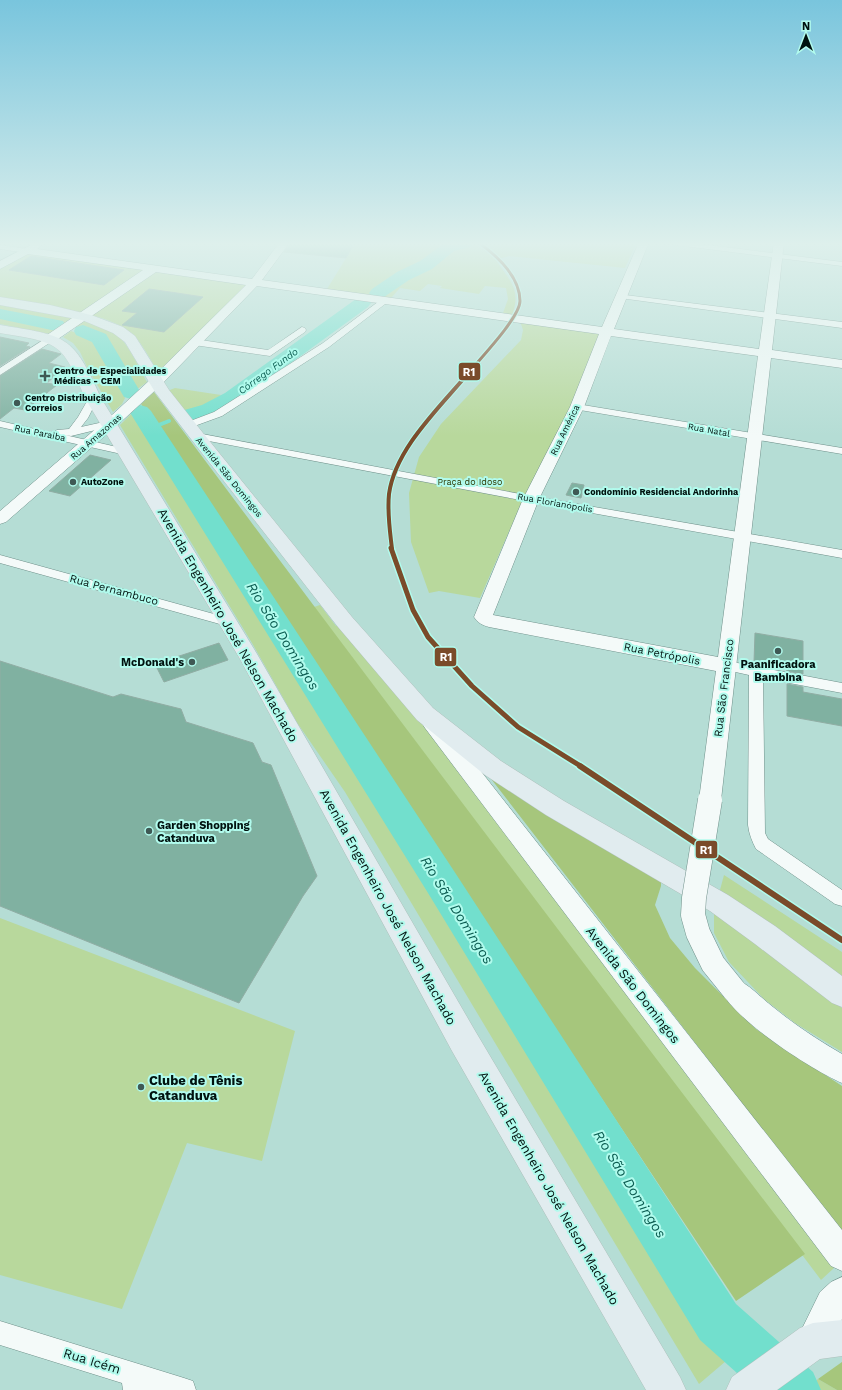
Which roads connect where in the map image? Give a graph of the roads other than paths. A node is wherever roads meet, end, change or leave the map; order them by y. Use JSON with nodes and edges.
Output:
{"nodes":[{"id":1,"x":28,"y":307,"type":"edge"},
{"id":2,"x":97,"y":307,"type":"edge"},
{"id":3,"x":230,"y":307,"type":"edge"},
{"id":4,"x":377,"y":307,"type":"edge"},
{"id":5,"x":427,"y":307,"type":"edge"},
{"id":6,"x":615,"y":307,"type":"edge"},
{"id":7,"x":701,"y":307,"type":"edge"},
{"id":8,"x":770,"y":307,"type":"edge"},
{"id":9,"x":769,"y":316,"type":"junction"},
{"id":10,"x":81,"y":318,"type":"junction"},
{"id":11,"x":842,"y":326,"type":"edge"},
{"id":12,"x":0,"y":329,"type":"edge"},
{"id":13,"x":302,"y":330,"type":"dead end"},
{"id":14,"x":605,"y":332,"type":"junction"},
{"id":15,"x":53,"y":337,"type":"junction"},
{"id":16,"x":194,"y":342,"type":"junction"},
{"id":17,"x":764,"y":354,"type":"junction"},
{"id":18,"x":842,"y":364,"type":"edge"},
{"id":19,"x":0,"y":372,"type":"edge"},
{"id":20,"x":156,"y":388,"type":"junction"},
{"id":21,"x":93,"y":398,"type":"junction"},
{"id":22,"x":577,"y":407,"type":"junction"},
{"id":23,"x":114,"y":421,"type":"junction"},
{"id":24,"x":0,"y":424,"type":"edge"},
{"id":25,"x":190,"y":427,"type":"junction"},
{"id":26,"x":68,"y":435,"type":"junction"},
{"id":27,"x":755,"y":437,"type":"junction"},
{"id":28,"x":89,"y":443,"type":"junction"},
{"id":29,"x":842,"y":451,"type":"edge"},
{"id":30,"x":126,"y":452,"type":"junction"},
{"id":31,"x":531,"y":499,"type":"junction"},
{"id":32,"x":0,"y":519,"type":"edge"},
{"id":33,"x":742,"y":536,"type":"junction"},
{"id":34,"x":842,"y":554,"type":"edge"},
{"id":35,"x":0,"y":559,"type":"edge"},
{"id":36,"x":483,"y":617,"type":"joint"},
{"id":37,"x":227,"y":622,"type":"junction"},
{"id":38,"x":727,"y":666,"type":"junction"},
{"id":39,"x":756,"y":672,"type":"junction"},
{"id":40,"x":842,"y":688,"type":"edge"},
{"id":41,"x":425,"y":714,"type":"junction"},
{"id":42,"x":841,"y":899,"type":"edge"},
{"id":43,"x":842,"y":993,"type":"edge"},
{"id":44,"x":842,"y":1069,"type":"edge"},
{"id":45,"x":842,"y":1255,"type":"edge"},
{"id":46,"x":842,"y":1294,"type":"edge"},
{"id":47,"x":0,"y":1333,"type":"edge"},
{"id":48,"x":827,"y":1340,"type":"edge"},
{"id":49,"x":134,"y":1381,"type":"edge"},
{"id":50,"x":184,"y":1390,"type":"edge"},
{"id":51,"x":667,"y":1390,"type":"edge"},
{"id":52,"x":745,"y":1390,"type":"edge"}],
"edges":[{"from":1,"to":10,"type":"main road","name":"Avenida São Domingos"},
{"from":2,"to":10,"type":"main road"},
{"from":3,"to":16,"type":"main road","name":"Rua Amazonas"},
{"from":4,"to":25,"type":"street"},
{"from":5,"to":14,"type":"main road"},
{"from":6,"to":14,"type":"main road","name":"Rua América"},
{"from":7,"to":9,"type":"street"},
{"from":8,"to":9,"type":"main road","name":"Rua São Francisco"},
{"from":9,"to":11,"type":"street"},
{"from":9,"to":17,"type":"main road","name":"Rua São Francisco"},
{"from":10,"to":15,"type":"main road"},
{"from":10,"to":20,"type":"main road","name":"Avenida São Domingos"},
{"from":12,"to":15,"type":"main road"},
{"from":13,"to":16,"type":"street"},
{"from":14,"to":17,"type":"main road"},
{"from":14,"to":22,"type":"main road","name":"Rua América"},
{"from":15,"to":19,"type":"street"},
{"from":15,"to":21,"type":"main road"},
{"from":16,"to":20,"type":"main road","name":"Rua Amazonas"},
{"from":17,"to":18,"type":"main road"},
{"from":17,"to":27,"type":"main road","name":"Rua São Francisco"},
{"from":20,"to":23,"type":"main road","name":"Rua Amazonas"},
{"from":20,"to":25,"type":"main road","name":"Avenida São Domingos"},
{"from":21,"to":23,"type":"main road"},
{"from":21,"to":26,"type":"street"},
{"from":22,"to":27,"type":"street","name":"Rua Natal"},
{"from":22,"to":31,"type":"main road","name":"Rua América"},
{"from":23,"to":26,"type":"street"},
{"from":23,"to":28,"type":"main road","name":"Rua Amazonas"},
{"from":23,"to":30,"type":"main road","name":"Avenida Engenheiro José Nelson Machado"},
{"from":24,"to":26,"type":"street","name":"Rua Paraiba"},
{"from":25,"to":31,"type":"street","name":"Rua Florianópolis"},
{"from":25,"to":41,"type":"main road","name":"Avenida São Domingos"},
{"from":26,"to":28,"type":"street","name":"Rua Paraiba"},
{"from":27,"to":29,"type":"street","name":"Rua Natal"},
{"from":27,"to":33,"type":"main road","name":"Rua São Francisco"},
{"from":28,"to":30,"type":"street","name":"Rua Paraiba"},
{"from":28,"to":32,"type":"main road","name":"Rua Amazonas"},
{"from":30,"to":37,"type":"main road","name":"Avenida Engenheiro José Nelson Machado"},
{"from":31,"to":33,"type":"street","name":"Rua Florianópolis"},
{"from":31,"to":36,"type":"main road","name":"Rua América"},
{"from":33,"to":34,"type":"street","name":"Rua Florianópolis"},
{"from":33,"to":38,"type":"main road","name":"Rua São Francisco"},
{"from":35,"to":37,"type":"street","name":"Rua Pernambuco"},
{"from":36,"to":38,"type":"main road","name":"Rua Petrópolis"},
{"from":37,"to":51,"type":"main road","name":"Avenida Engenheiro José Nelson Machado"},
{"from":38,"to":39,"type":"street","name":"Rua Petrópolis"},
{"from":38,"to":44,"type":"main road","name":"Rua São Francisco","bridge":true},
{"from":39,"to":40,"type":"street","name":"Rua Petrópolis"},
{"from":39,"to":42,"type":"street"},
{"from":41,"to":43,"type":"main road","name":"Avenida São Domingos"},
{"from":41,"to":45,"type":"main road","name":"Avenida São Domingos"},
{"from":46,"to":48,"type":"main road"},
{"from":47,"to":49,"type":"street","name":"Rua Icém"},
{"from":48,"to":52,"type":"main road"},
{"from":49,"to":50,"type":"street","name":"Rua Icém"}]}
